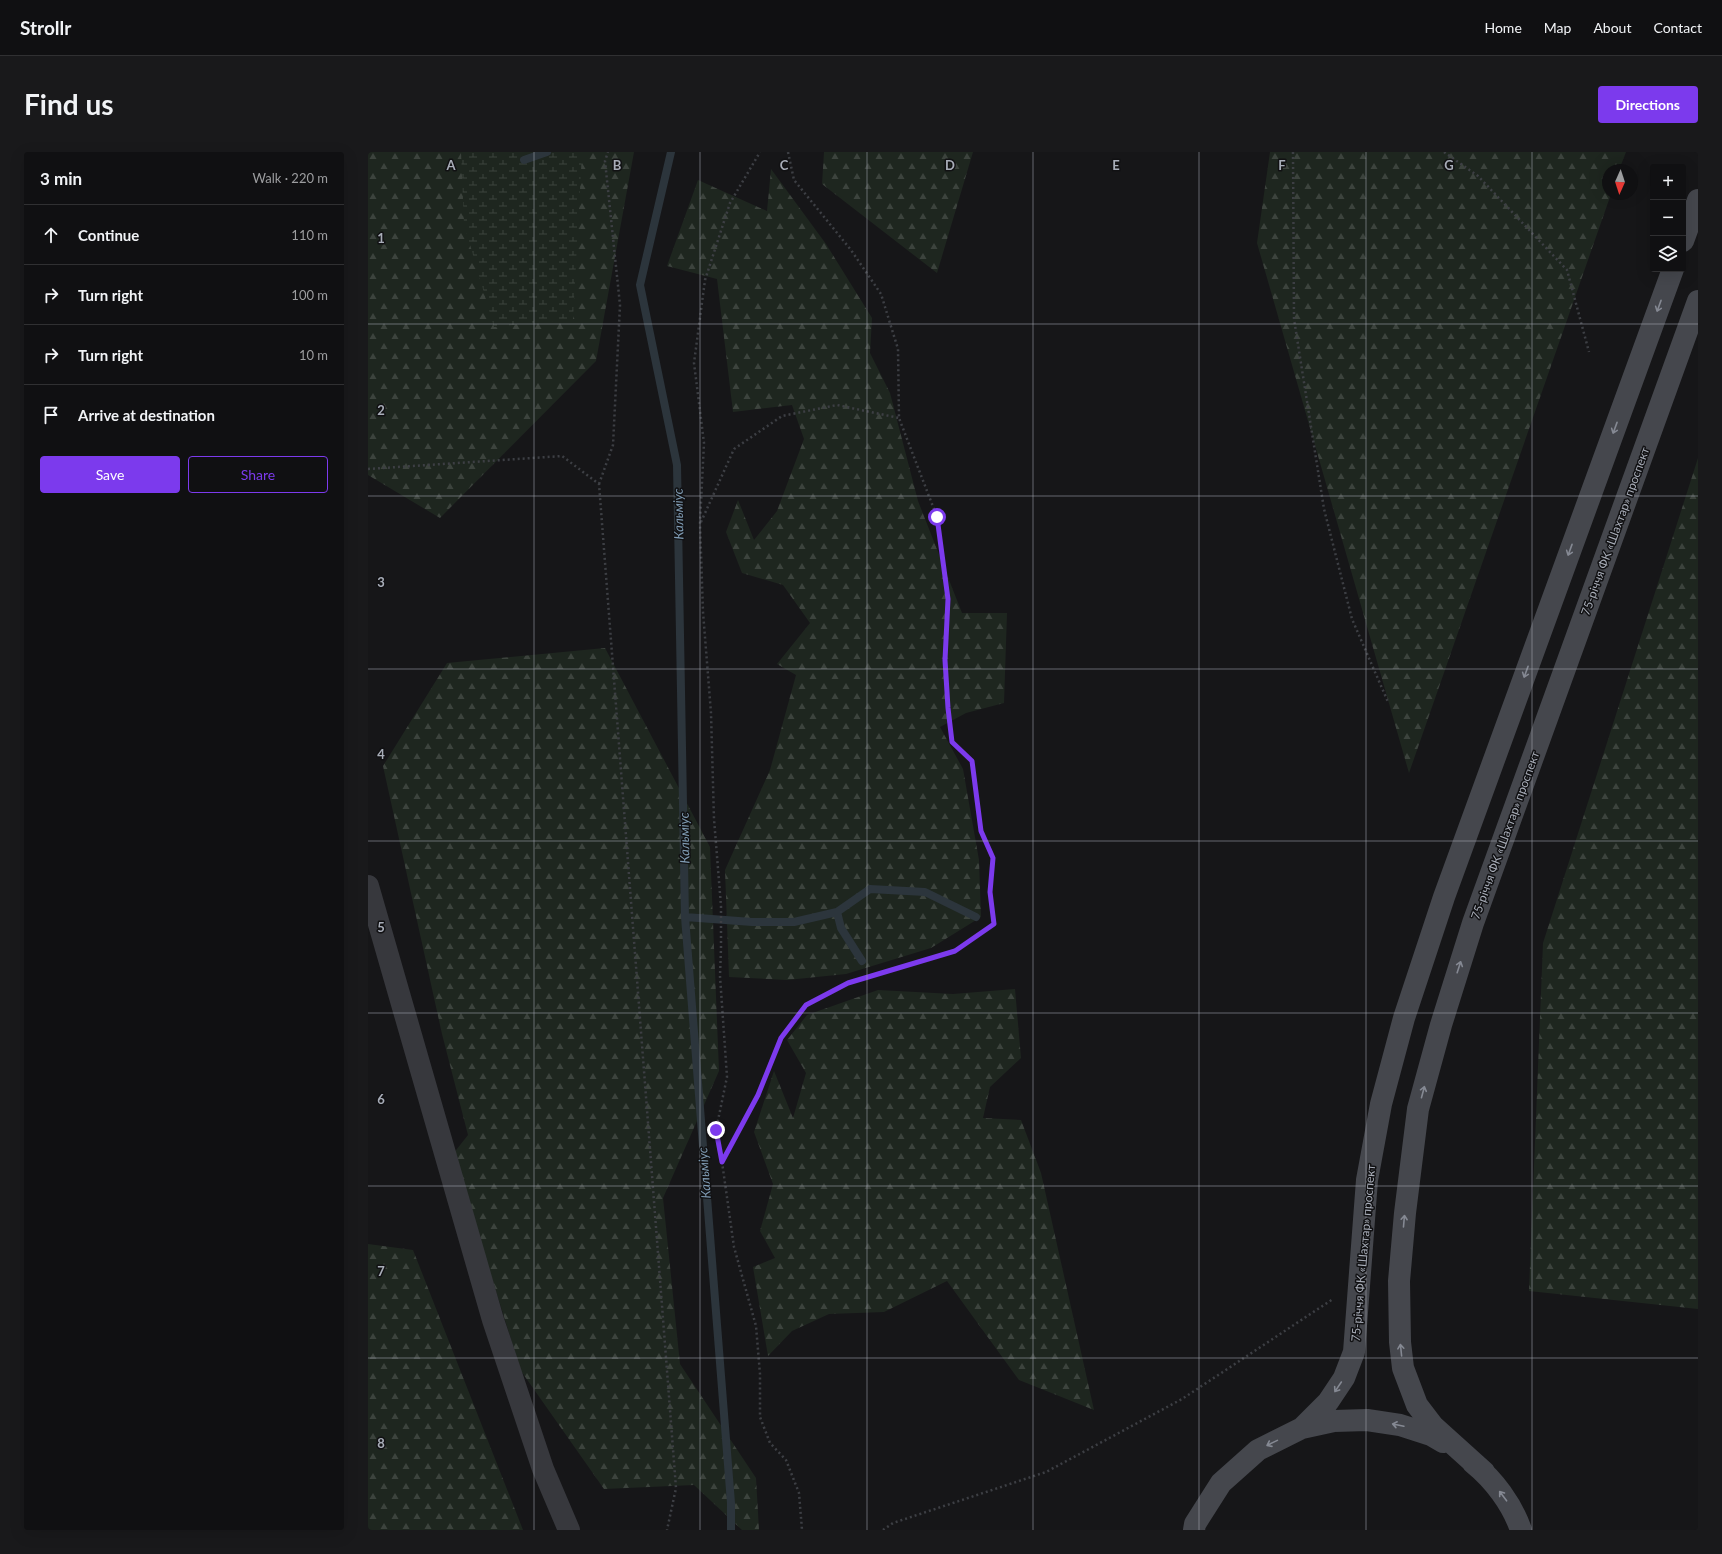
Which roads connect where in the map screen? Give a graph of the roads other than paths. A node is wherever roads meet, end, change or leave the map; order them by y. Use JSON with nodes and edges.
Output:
{"nodes":[{"id":1,"x":1698,"y":200,"type":"edge"},
{"id":2,"x":1685,"y":236,"type":"edge"},
{"id":3,"x":1672,"y":272,"type":"edge"},
{"id":4,"x":1698,"y":301,"type":"edge"},
{"id":5,"x":368,"y":886,"type":"edge"},
{"id":6,"x":1302,"y":1428,"type":"junction"},
{"id":7,"x":1484,"y":1472,"type":"junction"},
{"id":8,"x":569,"y":1530,"type":"edge"},
{"id":9,"x":1194,"y":1530,"type":"edge"},
{"id":10,"x":1521,"y":1530,"type":"edge"}],
"edges":[{"from":1,"to":2,"type":"main road"},
{"from":3,"to":6,"type":"main road","name":"75-річчя ФК «Шахтар» проспект","one_way":true},
{"from":7,"to":4,"type":"main road","name":"75-річчя ФК «Шахтар» проспект","one_way":true},
{"from":5,"to":8,"type":"street"},
{"from":7,"to":6,"type":"main road","one_way":true},
{"from":6,"to":9,"type":"main road","one_way":true},
{"from":10,"to":7,"type":"main road","one_way":true}]}
